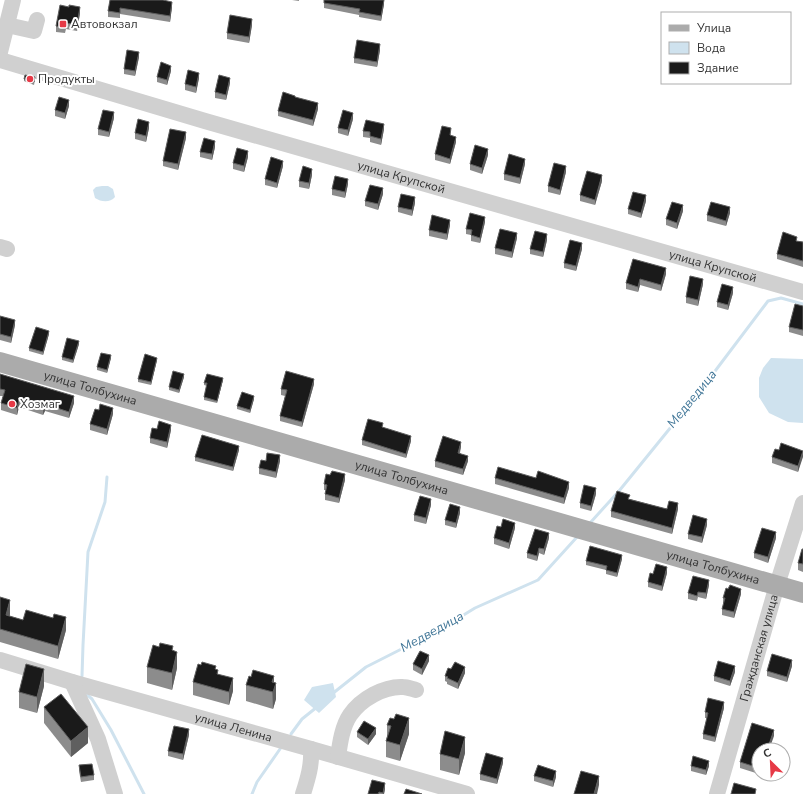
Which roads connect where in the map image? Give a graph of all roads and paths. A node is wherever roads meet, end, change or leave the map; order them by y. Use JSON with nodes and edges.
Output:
{"nodes":[{"id":1,"x":13,"y":0,"type":"edge"},
{"id":2,"x":37,"y":20,"type":"dead end"},
{"id":3,"x":7,"y":25,"type":"junction"},
{"id":4,"x":0,"y":52,"type":"edge"},
{"id":5,"x":0,"y":60,"type":"edge"},
{"id":6,"x":803,"y":292,"type":"edge"},
{"id":7,"x":0,"y":362,"type":"edge"},
{"id":8,"x":803,"y":503,"type":"edge"},
{"id":9,"x":777,"y":586,"type":"junction"},
{"id":10,"x":803,"y":593,"type":"edge"},
{"id":11,"x":0,"y":660,"type":"edge"},
{"id":12,"x":72,"y":682,"type":"junction"},
{"id":13,"x":416,"y":690,"type":"dead end"},
{"id":14,"x":311,"y":748,"type":"junction"},
{"id":15,"x":338,"y":756,"type":"junction"},
{"id":16,"x":115,"y":794,"type":"edge"},
{"id":17,"x":303,"y":794,"type":"edge"},
{"id":18,"x":467,"y":794,"type":"edge"},
{"id":19,"x":717,"y":794,"type":"edge"}],
"edges":[{"from":1,"to":3,"type":"street"},
{"from":2,"to":3,"type":"street"},
{"from":3,"to":4,"type":"street"},
{"from":5,"to":6,"type":"street","name":"улица Крупской"},
{"from":7,"to":9,"type":"main road","name":"улица Толбухина"},
{"from":8,"to":9,"type":"street","name":"Гражданская улица"},
{"from":9,"to":10,"type":"main road","name":"улица Толбухина"},
{"from":9,"to":19,"type":"street","name":"Гражданская улица"},
{"from":11,"to":12,"type":"street","name":"улица Ленина"},
{"from":12,"to":14,"type":"street","name":"улица Ленина"},
{"from":12,"to":16,"type":"street"},
{"from":13,"to":15,"type":"street"},
{"from":14,"to":15,"type":"street","name":"улица Ленина"},
{"from":14,"to":17,"type":"street"},
{"from":15,"to":18,"type":"street","name":"улица Ленина"}]}
